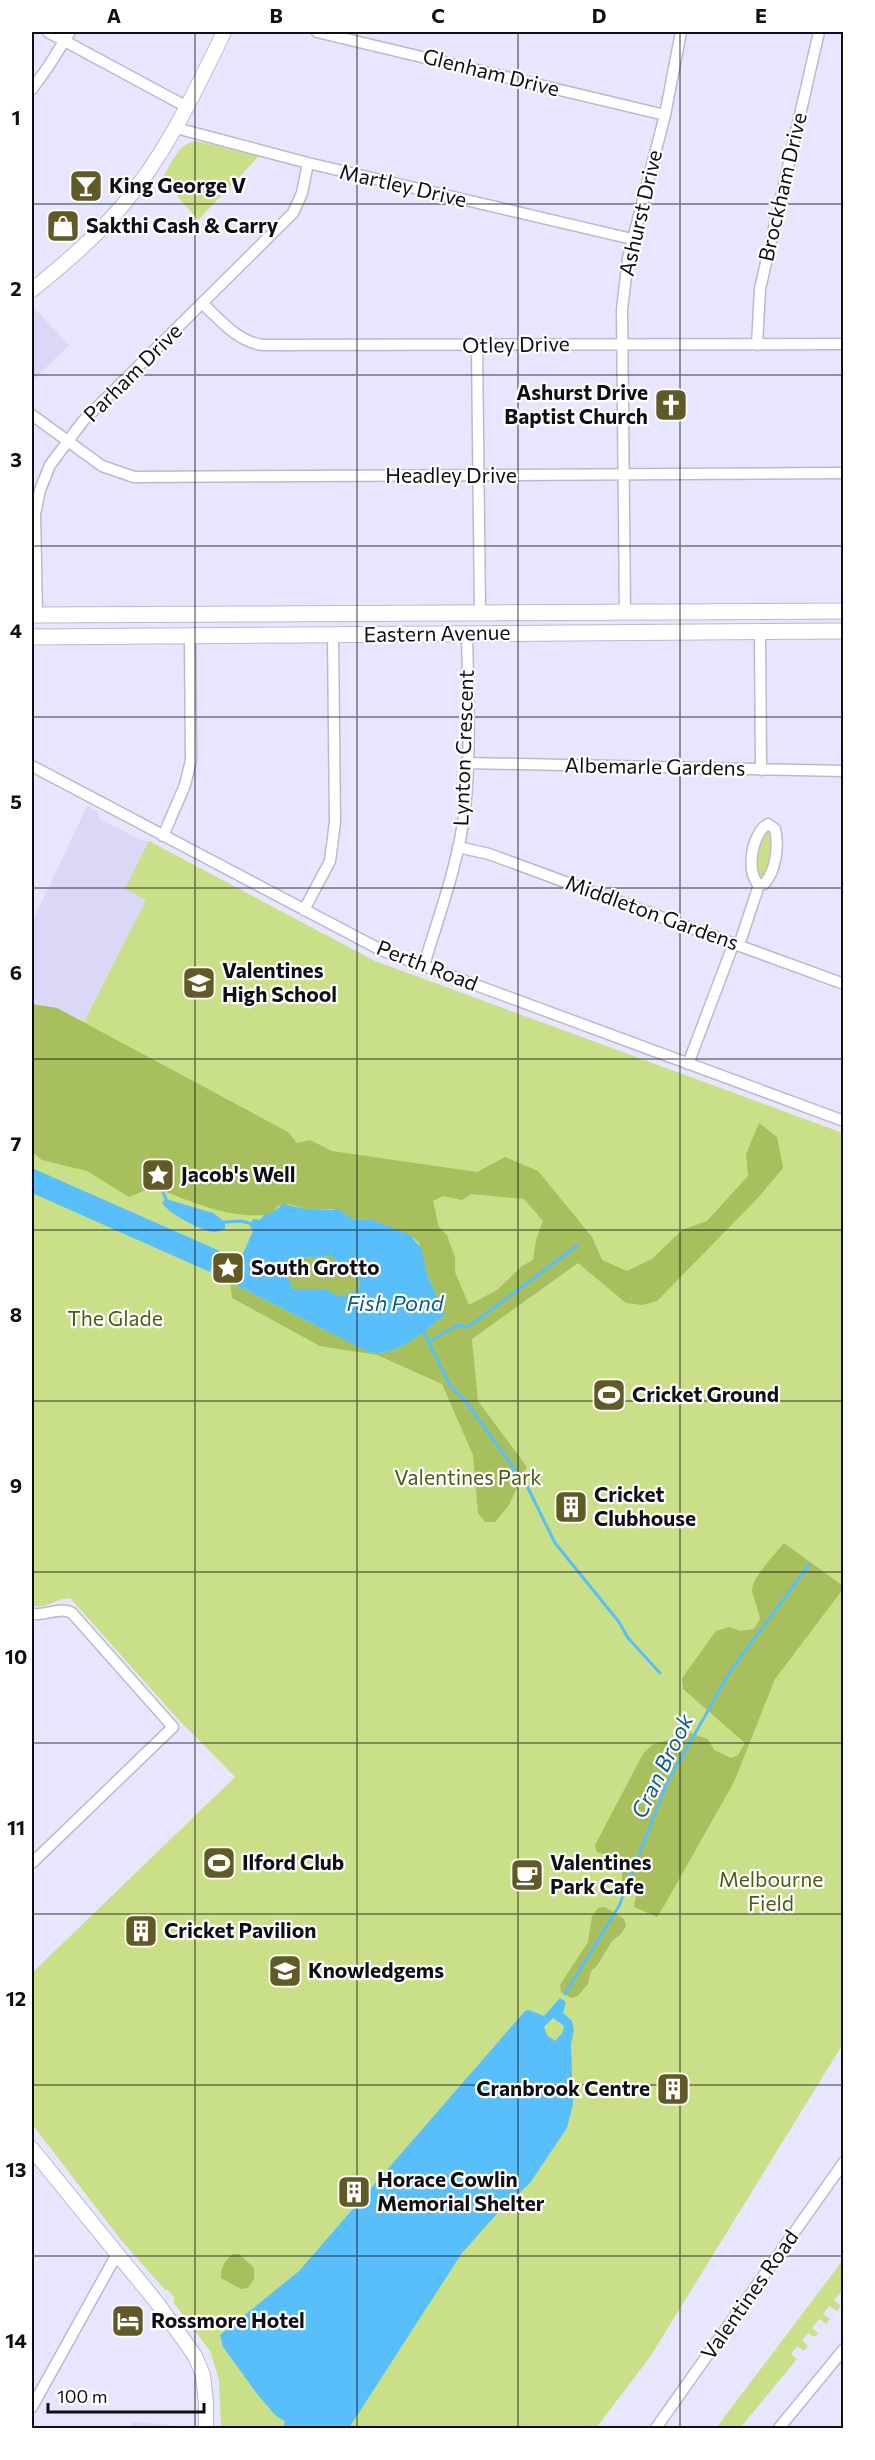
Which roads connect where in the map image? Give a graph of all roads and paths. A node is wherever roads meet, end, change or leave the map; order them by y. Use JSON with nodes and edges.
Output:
{"nodes":[{"id":1,"x":48,"y":32,"type":"edge"},
{"id":2,"x":224,"y":32,"type":"edge"},
{"id":3,"x":317,"y":32,"type":"edge"},
{"id":4,"x":681,"y":32,"type":"edge"},
{"id":5,"x":819,"y":32,"type":"edge"},
{"id":6,"x":67,"y":36,"type":"edge"},
{"id":7,"x":32,"y":89,"type":"edge"},
{"id":8,"x":187,"y":107,"type":"junction"},
{"id":9,"x":665,"y":115,"type":"junction"},
{"id":10,"x":176,"y":128,"type":"junction"},
{"id":11,"x":308,"y":164,"type":"junction"},
{"id":12,"x":632,"y":239,"type":"junction"},
{"id":13,"x":32,"y":290,"type":"edge"},
{"id":14,"x":203,"y":304,"type":"junction"},
{"id":15,"x":623,"y":344,"type":"junction"},
{"id":16,"x":843,"y":344,"type":"edge"},
{"id":17,"x":757,"y":345,"type":"junction"},
{"id":18,"x":477,"y":346,"type":"junction"},
{"id":19,"x":32,"y":415,"type":"edge"},
{"id":20,"x":68,"y":443,"type":"junction"},
{"id":21,"x":843,"y":473,"type":"edge"},
{"id":22,"x":478,"y":475,"type":"junction"},
{"id":23,"x":626,"y":475,"type":"junction"},
{"id":24,"x":843,"y":611,"type":"edge"},
{"id":25,"x":480,"y":613,"type":"junction"},
{"id":26,"x":625,"y":613,"type":"junction"},
{"id":27,"x":34,"y":616,"type":"edge"},
{"id":28,"x":843,"y":631,"type":"edge"},
{"id":29,"x":760,"y":632,"type":"junction"},
{"id":30,"x":467,"y":633,"type":"junction"},
{"id":31,"x":190,"y":636,"type":"junction"},
{"id":32,"x":333,"y":636,"type":"junction"},
{"id":33,"x":32,"y":637,"type":"edge"},
{"id":34,"x":468,"y":763,"type":"junction"},
{"id":35,"x":32,"y":765,"type":"edge"},
{"id":36,"x":761,"y":770,"type":"junction"},
{"id":37,"x":843,"y":771,"type":"edge"},
{"id":38,"x":163,"y":836,"type":"junction"},
{"id":39,"x":458,"y":847,"type":"junction"},
{"id":40,"x":759,"y":885,"type":"junction"},
{"id":41,"x":304,"y":910,"type":"junction"},
{"id":42,"x":736,"y":944,"type":"junction"},
{"id":43,"x":424,"y":965,"type":"junction"},
{"id":44,"x":843,"y":984,"type":"edge"},
{"id":45,"x":688,"y":1064,"type":"junction"},
{"id":46,"x":843,"y":1121,"type":"edge"},
{"id":47,"x":32,"y":1614,"type":"edge"},
{"id":48,"x":32,"y":1863,"type":"edge"},
{"id":49,"x":34,"y":2158,"type":"edge"},
{"id":50,"x":843,"y":2162,"type":"edge"},
{"id":51,"x":117,"y":2254,"type":"junction"},
{"id":52,"x":843,"y":2349,"type":"edge"},
{"id":53,"x":32,"y":2407,"type":"edge"},
{"id":54,"x":206,"y":2428,"type":"edge"},
{"id":55,"x":656,"y":2428,"type":"edge"},
{"id":56,"x":779,"y":2428,"type":"edge"}],
"edges":[{"from":1,"to":6,"type":"street"},
{"from":2,"to":8,"type":"main road"},
{"from":3,"to":9,"type":"street","name":"Glenham Drive"},
{"from":4,"to":9,"type":"street","name":"Ashurst Drive"},
{"from":5,"to":17,"type":"street","name":"Brockham Drive"},
{"from":6,"to":7,"type":"street"},
{"from":6,"to":8,"type":"street"},
{"from":8,"to":10,"type":"main road"},
{"from":9,"to":12,"type":"street","name":"Ashurst Drive"},
{"from":10,"to":11,"type":"street","name":"Martley Drive"},
{"from":10,"to":13,"type":"main road"},
{"from":11,"to":12,"type":"street","name":"Martley Drive"},
{"from":11,"to":14,"type":"street","name":"Parham Drive"},
{"from":12,"to":15,"type":"street","name":"Ashurst Drive"},
{"from":14,"to":18,"type":"street","name":"Otley Drive"},
{"from":14,"to":20,"type":"street","name":"Parham Drive"},
{"from":15,"to":17,"type":"street","name":"Otley Drive"},
{"from":15,"to":18,"type":"street","name":"Otley Drive"},
{"from":15,"to":23,"type":"street","name":"Ashurst Drive"},
{"from":16,"to":17,"type":"street","name":"Otley Drive"},
{"from":18,"to":22,"type":"street"},
{"from":19,"to":20,"type":"street","name":"Headley Drive"},
{"from":20,"to":22,"type":"street","name":"Headley Drive"},
{"from":20,"to":27,"type":"street","name":"Parham Drive"},
{"from":21,"to":23,"type":"street","name":"Headley Drive"},
{"from":22,"to":23,"type":"street","name":"Headley Drive"},
{"from":22,"to":25,"type":"street"},
{"from":23,"to":26,"type":"street","name":"Ashurst Drive"},
{"from":24,"to":26,"type":"highway","name":"Eastern Avenue"},
{"from":25,"to":26,"type":"highway","name":"Eastern Avenue"},
{"from":25,"to":27,"type":"highway","name":"Eastern Avenue"},
{"from":28,"to":29,"type":"highway","name":"Eastern Avenue"},
{"from":29,"to":30,"type":"highway","name":"Eastern Avenue"},
{"from":29,"to":36,"type":"street"},
{"from":30,"to":32,"type":"highway","name":"Eastern Avenue"},
{"from":30,"to":34,"type":"street","name":"Lynton Crescent"},
{"from":31,"to":32,"type":"highway","name":"Eastern Avenue"},
{"from":31,"to":33,"type":"highway","name":"Eastern Avenue"},
{"from":31,"to":38,"type":"street"},
{"from":32,"to":41,"type":"street"},
{"from":34,"to":36,"type":"street","name":"Albemarle Gardens"},
{"from":34,"to":39,"type":"street","name":"Lynton Crescent"},
{"from":35,"to":38,"type":"street","name":"Perth Road"},
{"from":36,"to":37,"type":"street","name":"Albemarle Gardens"},
{"from":38,"to":41,"type":"street","name":"Perth Road"},
{"from":39,"to":42,"type":"street","name":"Middleton Gardens"},
{"from":39,"to":43,"type":"street","name":"Lynton Crescent"},
{"from":40,"to":40,"type":"street"},
{"from":40,"to":42,"type":"street"},
{"from":41,"to":43,"type":"street","name":"Perth Road"},
{"from":42,"to":44,"type":"street","name":"Middleton Gardens"},
{"from":42,"to":45,"type":"street"},
{"from":43,"to":45,"type":"street","name":"Perth Road"},
{"from":45,"to":46,"type":"street","name":"Perth Road"},
{"from":47,"to":48,"type":"street"},
{"from":49,"to":51,"type":"main road"},
{"from":50,"to":55,"type":"street","name":"Valentines Road"},
{"from":51,"to":53,"type":"street"},
{"from":51,"to":54,"type":"main road"},
{"from":52,"to":56,"type":"street"}]}
